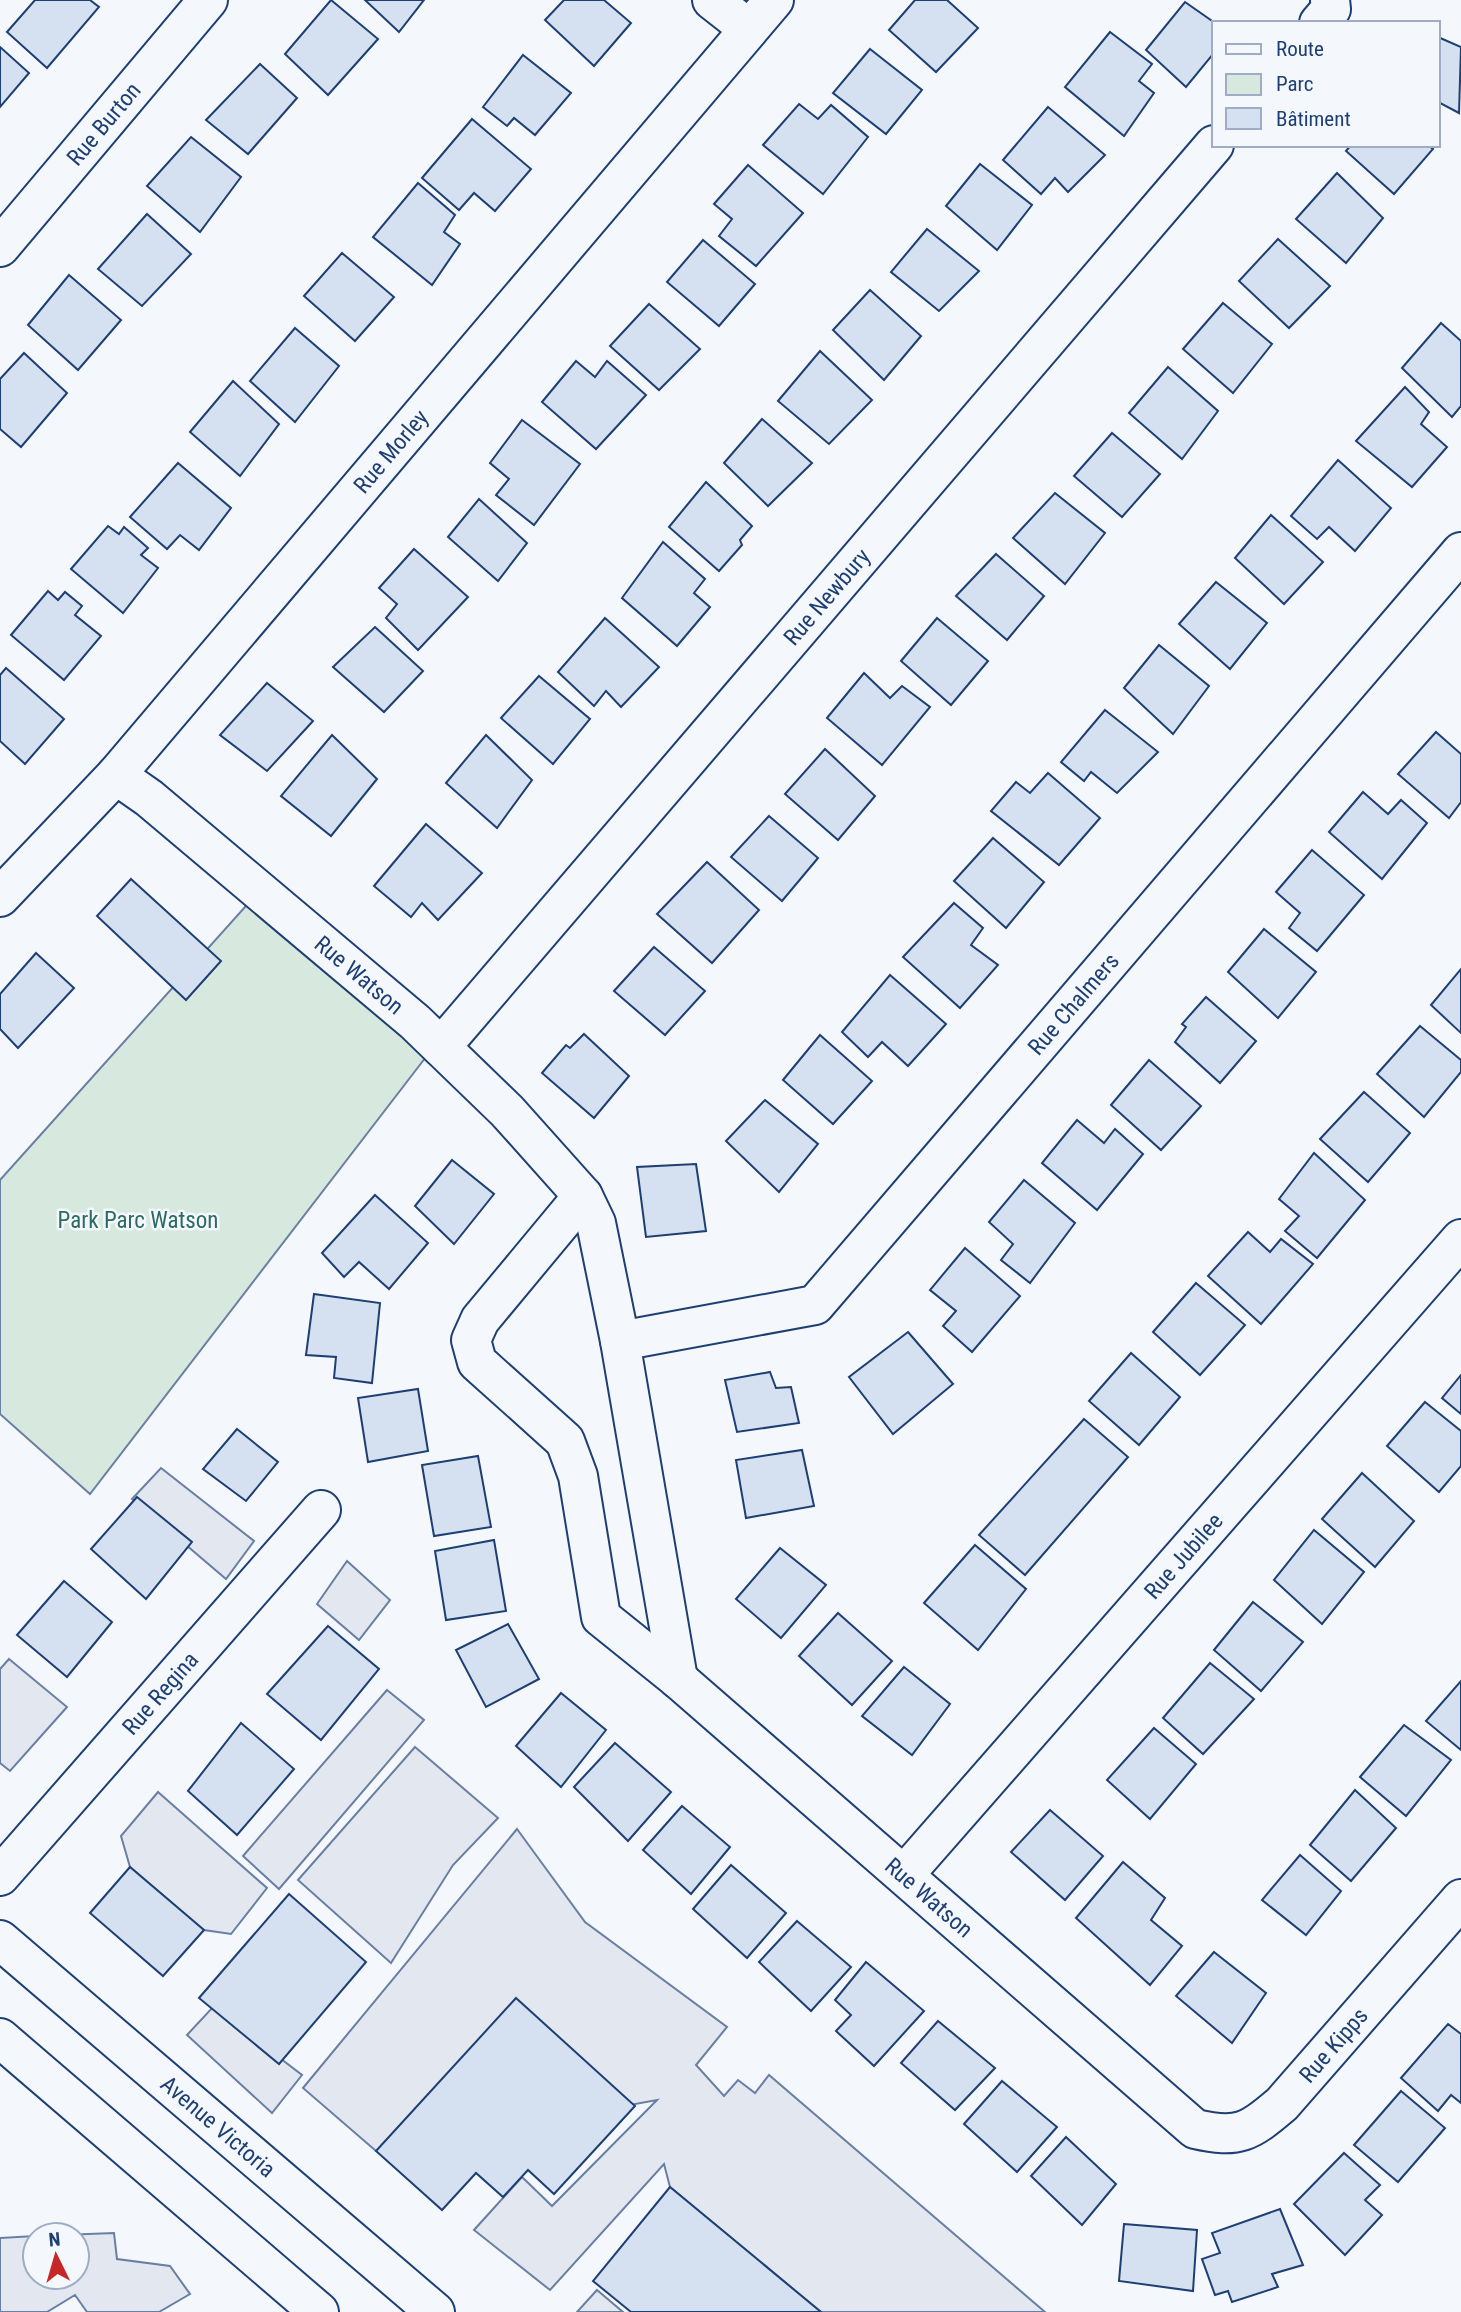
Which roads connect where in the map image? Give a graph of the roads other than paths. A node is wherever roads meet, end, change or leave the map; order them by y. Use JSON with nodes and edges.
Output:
{"nodes":[{"id":1,"x":208,"y":0,"type":"edge"},
{"id":2,"x":712,"y":0,"type":"edge"},
{"id":3,"x":774,"y":0,"type":"edge"},
{"id":4,"x":1330,"y":0,"type":"edge"},
{"id":5,"x":1321,"y":21,"type":"edge"},
{"id":6,"x":748,"y":29,"type":"junction"},
{"id":7,"x":1212,"y":147,"type":"edge"},
{"id":8,"x":0,"y":247,"type":"edge"},
{"id":9,"x":1461,"y":552,"type":"edge"},
{"id":10,"x":116,"y":775,"type":"junction"},
{"id":11,"x":0,"y":897,"type":"edge"},
{"id":12,"x":441,"y":1047,"type":"junction"},
{"id":13,"x":583,"y":1196,"type":"junction"},
{"id":14,"x":1461,"y":1239,"type":"edge"},
{"id":15,"x":620,"y":1341,"type":"junction"},
{"id":16,"x":321,"y":1510,"type":"dead end"},
{"id":17,"x":678,"y":1679,"type":"junction"},
{"id":18,"x":904,"y":1875,"type":"junction"},
{"id":19,"x":0,"y":1877,"type":"edge"},
{"id":20,"x":1461,"y":1899,"type":"edge"},
{"id":21,"x":0,"y":1940,"type":"edge"},
{"id":22,"x":0,"y":2038,"type":"edge"},
{"id":23,"x":1181,"y":2116,"type":"joint"},
{"id":24,"x":319,"y":2312,"type":"edge"},
{"id":25,"x":435,"y":2312,"type":"edge"}],
"edges":[{"from":1,"to":8,"type":"street","name":"Rue Burton"},
{"from":2,"to":6,"type":"street"},
{"from":3,"to":6,"type":"street","name":"Rue Morley"},
{"from":4,"to":5,"type":"street"},
{"from":6,"to":10,"type":"street","name":"Rue Morley"},
{"from":7,"to":12,"type":"street","name":"Rue Newbury"},
{"from":9,"to":15,"type":"street","name":"Rue Chalmers"},
{"from":10,"to":11,"type":"street","name":"Rue Morley"},
{"from":10,"to":12,"type":"street","name":"Rue Watson"},
{"from":12,"to":13,"type":"street","name":"Rue Watson"},
{"from":13,"to":15,"type":"street","name":"Rue Watson"},
{"from":13,"to":17,"type":"street","name":"Rue Watson"},
{"from":14,"to":18,"type":"street","name":"Rue Jubilee"},
{"from":15,"to":17,"type":"street","name":"Rue Watson"},
{"from":16,"to":19,"type":"street","name":"Rue Regina"},
{"from":17,"to":18,"type":"street","name":"Rue Watson"},
{"from":18,"to":23,"type":"street","name":"Rue Watson"},
{"from":20,"to":23,"type":"street","name":"Rue Kipps"},
{"from":21,"to":25,"type":"street","name":"Avenue Victoria"},
{"from":22,"to":24,"type":"street"}]}
